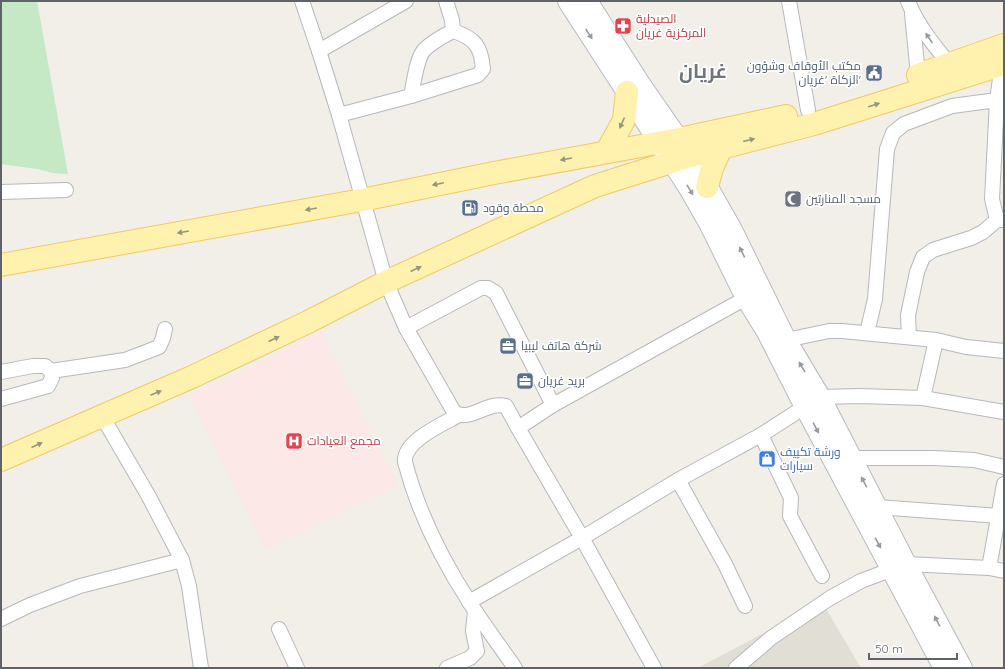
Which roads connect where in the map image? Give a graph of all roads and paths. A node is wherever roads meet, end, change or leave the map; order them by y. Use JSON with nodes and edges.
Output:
{"nodes":[{"id":1,"x":302,"y":1,"type":"edge"},
{"id":2,"x":406,"y":1,"type":"edge"},
{"id":3,"x":446,"y":1,"type":"edge"},
{"id":4,"x":568,"y":1,"type":"edge"},
{"id":5,"x":587,"y":1,"type":"edge"},
{"id":6,"x":790,"y":1,"type":"edge"},
{"id":7,"x":910,"y":5,"type":"edge"},
{"id":8,"x":453,"y":31,"type":"junction"},
{"id":9,"x":319,"y":51,"type":"junction"},
{"id":10,"x":1003,"y":58,"type":"edge"},
{"id":11,"x":950,"y":64,"type":"junction"},
{"id":12,"x":918,"y":75,"type":"junction"},
{"id":13,"x":627,"y":92,"type":"junction"},
{"id":14,"x":411,"y":96,"type":"junction"},
{"id":15,"x":997,"y":100,"type":"junction"},
{"id":16,"x":808,"y":110,"type":"junction"},
{"id":17,"x":338,"y":115,"type":"junction"},
{"id":18,"x":721,"y":148,"type":"junction"},
{"id":19,"x":675,"y":150,"type":"junction"},
{"id":20,"x":597,"y":153,"type":"junction"},
{"id":21,"x":594,"y":186,"type":"junction"},
{"id":22,"x":707,"y":187,"type":"junction"},
{"id":23,"x":66,"y":190,"type":"dead end"},
{"id":24,"x":1,"y":192,"type":"edge"},
{"id":25,"x":362,"y":200,"type":"junction"},
{"id":26,"x":1000,"y":220,"type":"edge"},
{"id":27,"x":1,"y":265,"type":"edge"},
{"id":28,"x":386,"y":282,"type":"junction"},
{"id":29,"x":746,"y":298,"type":"junction"},
{"id":30,"x":406,"y":328,"type":"junction"},
{"id":31,"x":165,"y":329,"type":"dead end"},
{"id":32,"x":777,"y":332,"type":"junction"},
{"id":33,"x":867,"y":333,"type":"junction"},
{"id":34,"x":909,"y":337,"type":"junction"},
{"id":35,"x":936,"y":340,"type":"junction"},
{"id":36,"x":1004,"y":351,"type":"edge"},
{"id":37,"x":51,"y":371,"type":"junction"},
{"id":38,"x":1,"y":372,"type":"edge"},
{"id":39,"x":923,"y":398,"type":"junction"},
{"id":40,"x":1,"y":399,"type":"edge"},
{"id":41,"x":812,"y":402,"type":"junction"},
{"id":42,"x":553,"y":405,"type":"junction"},
{"id":43,"x":1004,"y":412,"type":"edge"},
{"id":44,"x":459,"y":415,"type":"junction"},
{"id":45,"x":102,"y":416,"type":"junction"},
{"id":46,"x":518,"y":428,"type":"junction"},
{"id":47,"x":761,"y":435,"type":"junction"},
{"id":48,"x":851,"y":458,"type":"junction"},
{"id":49,"x":1,"y":460,"type":"edge"},
{"id":50,"x":1004,"y":467,"type":"edge"},
{"id":51,"x":678,"y":480,"type":"junction"},
{"id":52,"x":1004,"y":484,"type":"edge"},
{"id":53,"x":877,"y":507,"type":"junction"},
{"id":54,"x":999,"y":516,"type":"junction"},
{"id":55,"x":582,"y":538,"type":"junction"},
{"id":56,"x":182,"y":560,"type":"junction"},
{"id":57,"x":899,"y":567,"type":"junction"},
{"id":58,"x":989,"y":568,"type":"junction"},
{"id":59,"x":1004,"y":571,"type":"edge"},
{"id":60,"x":822,"y":576,"type":"dead end"},
{"id":61,"x":745,"y":606,"type":"dead end"},
{"id":62,"x":472,"y":607,"type":"junction"},
{"id":63,"x":1,"y":619,"type":"edge"},
{"id":64,"x":279,"y":630,"type":"dead end"},
{"id":65,"x":201,"y":668,"type":"edge"},
{"id":66,"x":297,"y":668,"type":"edge"},
{"id":67,"x":447,"y":668,"type":"edge"},
{"id":68,"x":515,"y":668,"type":"edge"},
{"id":69,"x":654,"y":668,"type":"edge"},
{"id":70,"x":736,"y":668,"type":"edge"},
{"id":71,"x":944,"y":668,"type":"edge"},
{"id":72,"x":962,"y":668,"type":"edge"}],
"edges":[{"from":1,"to":9,"type":"street"},
{"from":2,"to":9,"type":"street"},
{"from":3,"to":8,"type":"street"},
{"from":4,"to":13,"type":"main road","one_way":true},
{"from":5,"to":19,"type":"main road"},
{"from":6,"to":16,"type":"street"},
{"from":11,"to":7,"type":"street","one_way":true},
{"from":7,"to":12,"type":"street"},
{"from":8,"to":14,"type":"street"},
{"from":8,"to":14,"type":"street"},
{"from":9,"to":17,"type":"street"},
{"from":10,"to":11,"type":"main road"},
{"from":10,"to":15,"type":"street"},
{"from":18,"to":10,"type":"main road","one_way":true},
{"from":11,"to":12,"type":"main road"},
{"from":12,"to":16,"type":"main road"},
{"from":13,"to":19,"type":"main road"},
{"from":13,"to":20,"type":"main road","one_way":true},
{"from":14,"to":17,"type":"street"},
{"from":15,"to":26,"type":"street"},
{"from":15,"to":33,"type":"street"},
{"from":16,"to":19,"type":"main road"},
{"from":17,"to":25,"type":"street"},
{"from":18,"to":19,"type":"main road"},
{"from":18,"to":22,"type":"main road"},
{"from":19,"to":20,"type":"main road"},
{"from":19,"to":21,"type":"main road"},
{"from":19,"to":22,"type":"main road"},
{"from":19,"to":29,"type":"main road","one_way":true},
{"from":20,"to":21,"type":"main road"},
{"from":20,"to":25,"type":"main road","one_way":true},
{"from":28,"to":21,"type":"main road","one_way":true},
{"from":32,"to":22,"type":"main road","one_way":true},
{"from":23,"to":24,"type":"street"},
{"from":25,"to":27,"type":"main road","one_way":true},
{"from":25,"to":28,"type":"street"},
{"from":26,"to":34,"type":"street"},
{"from":28,"to":30,"type":"street"},
{"from":45,"to":28,"type":"main road","one_way":true},
{"from":29,"to":32,"type":"main road"},
{"from":29,"to":42,"type":"street"},
{"from":30,"to":42,"type":"street"},
{"from":30,"to":44,"type":"street"},
{"from":31,"to":37,"type":"street"},
{"from":32,"to":33,"type":"street"},
{"from":32,"to":41,"type":"main road"},
{"from":33,"to":34,"type":"street"},
{"from":34,"to":35,"type":"street"},
{"from":35,"to":36,"type":"street"},
{"from":35,"to":39,"type":"street"},
{"from":37,"to":38,"type":"street"},
{"from":37,"to":40,"type":"street"},
{"from":39,"to":41,"type":"street"},
{"from":39,"to":43,"type":"street"},
{"from":41,"to":47,"type":"street"},
{"from":41,"to":48,"type":"main road"},
{"from":41,"to":57,"type":"main road","one_way":true},
{"from":42,"to":46,"type":"street"},
{"from":44,"to":46,"type":"street"},
{"from":44,"to":62,"type":"street"},
{"from":49,"to":45,"type":"main road","one_way":true},
{"from":45,"to":56,"type":"street"},
{"from":46,"to":55,"type":"street"},
{"from":47,"to":51,"type":"street"},
{"from":47,"to":60,"type":"street"},
{"from":48,"to":50,"type":"street"},
{"from":53,"to":48,"type":"main road","one_way":true},
{"from":51,"to":55,"type":"street"},
{"from":51,"to":61,"type":"street"},
{"from":52,"to":54,"type":"street"},
{"from":53,"to":54,"type":"street"},
{"from":53,"to":57,"type":"main road"},
{"from":54,"to":58,"type":"street"},
{"from":55,"to":62,"type":"street"},
{"from":55,"to":69,"type":"street"},
{"from":56,"to":63,"type":"street"},
{"from":56,"to":65,"type":"street"},
{"from":57,"to":58,"type":"street"},
{"from":57,"to":70,"type":"street"},
{"from":57,"to":71,"type":"main road"},
{"from":72,"to":57,"type":"main road","one_way":true},
{"from":58,"to":59,"type":"street"},
{"from":62,"to":67,"type":"street"},
{"from":62,"to":68,"type":"street"},
{"from":64,"to":66,"type":"street"}]}
